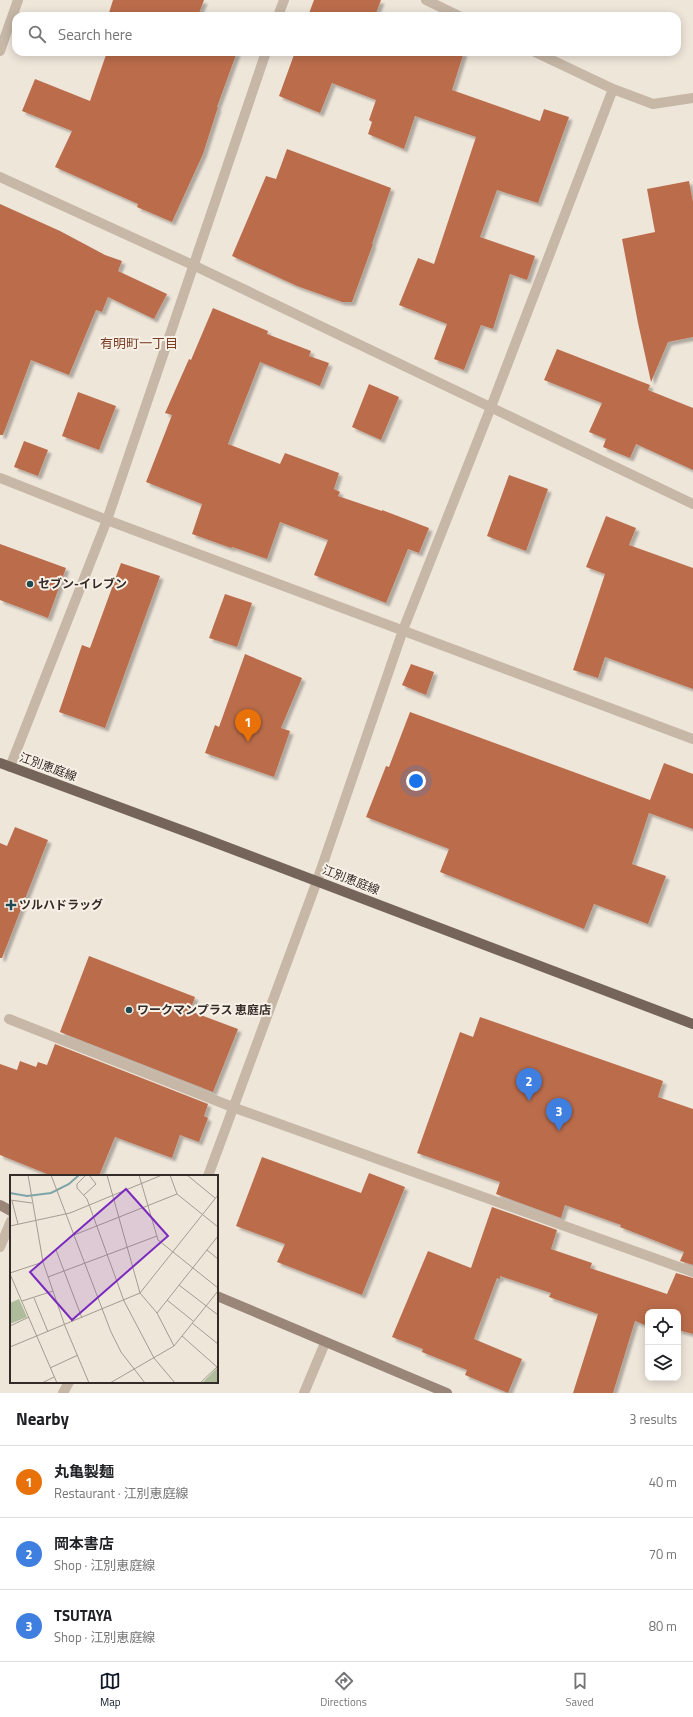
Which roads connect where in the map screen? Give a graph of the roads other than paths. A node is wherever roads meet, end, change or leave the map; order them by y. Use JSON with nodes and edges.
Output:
{"nodes":[{"id":1,"x":18,"y":0,"type":"edge"},
{"id":2,"x":284,"y":0,"type":"edge"},
{"id":3,"x":426,"y":0,"type":"edge"},
{"id":4,"x":14,"y":12,"type":"edge"},
{"id":5,"x":280,"y":12,"type":"edge"},
{"id":6,"x":451,"y":12,"type":"edge"},
{"id":7,"x":12,"y":17,"type":"edge"},
{"id":8,"x":0,"y":51,"type":"edge"},
{"id":9,"x":265,"y":56,"type":"edge"},
{"id":10,"x":544,"y":56,"type":"edge"},
{"id":11,"x":613,"y":89,"type":"junction"},
{"id":12,"x":693,"y":98,"type":"edge"},
{"id":13,"x":0,"y":176,"type":"edge"},
{"id":14,"x":195,"y":266,"type":"junction"},
{"id":15,"x":491,"y":407,"type":"junction"},
{"id":16,"x":0,"y":478,"type":"edge"},
{"id":17,"x":693,"y":504,"type":"edge"},
{"id":18,"x":107,"y":520,"type":"junction"},
{"id":19,"x":403,"y":630,"type":"junction"},
{"id":20,"x":693,"y":739,"type":"edge"},
{"id":21,"x":0,"y":763,"type":"edge"},
{"id":22,"x":10,"y":767,"type":"junction"},
{"id":23,"x":317,"y":881,"type":"junction"},
{"id":24,"x":9,"y":1019,"type":"dead end"},
{"id":25,"x":693,"y":1024,"type":"edge"},
{"id":26,"x":235,"y":1108,"type":"junction"},
{"id":27,"x":208,"y":1175,"type":"edge"},
{"id":28,"x":0,"y":1205,"type":"edge"},
{"id":29,"x":10,"y":1210,"type":"edge"},
{"id":30,"x":10,"y":1222,"type":"edge"},
{"id":31,"x":0,"y":1247,"type":"edge"},
{"id":32,"x":693,"y":1272,"type":"edge"},
{"id":33,"x":218,"y":1296,"type":"edge"},
{"id":34,"x":325,"y":1343,"type":"junction"},
{"id":35,"x":68,"y":1383,"type":"edge"},
{"id":36,"x":63,"y":1393,"type":"edge"},
{"id":37,"x":304,"y":1393,"type":"edge"},
{"id":38,"x":447,"y":1393,"type":"edge"}],
"edges":[{"from":1,"to":4,"type":"street"},
{"from":2,"to":5,"type":"street"},
{"from":3,"to":6,"type":"street"},
{"from":7,"to":8,"type":"street"},
{"from":9,"to":14,"type":"street"},
{"from":10,"to":11,"type":"street"},
{"from":11,"to":12,"type":"street"},
{"from":11,"to":15,"type":"street"},
{"from":13,"to":14,"type":"street"},
{"from":14,"to":15,"type":"street"},
{"from":14,"to":18,"type":"street"},
{"from":15,"to":17,"type":"street"},
{"from":15,"to":19,"type":"street"},
{"from":16,"to":18,"type":"street"},
{"from":18,"to":19,"type":"street"},
{"from":18,"to":22,"type":"street"},
{"from":19,"to":20,"type":"street"},
{"from":19,"to":23,"type":"street"},
{"from":21,"to":22,"type":"main road","name":"江別恵庭線"},
{"from":22,"to":23,"type":"main road","name":"江別恵庭線"},
{"from":23,"to":25,"type":"main road","name":"江別恵庭線"},
{"from":23,"to":26,"type":"street"},
{"from":24,"to":26,"type":"street"},
{"from":26,"to":27,"type":"street"},
{"from":26,"to":32,"type":"street"},
{"from":28,"to":29,"type":"street"},
{"from":30,"to":31,"type":"street"},
{"from":33,"to":34,"type":"street"},
{"from":34,"to":37,"type":"street"},
{"from":34,"to":38,"type":"street"},
{"from":35,"to":36,"type":"street"}]}
